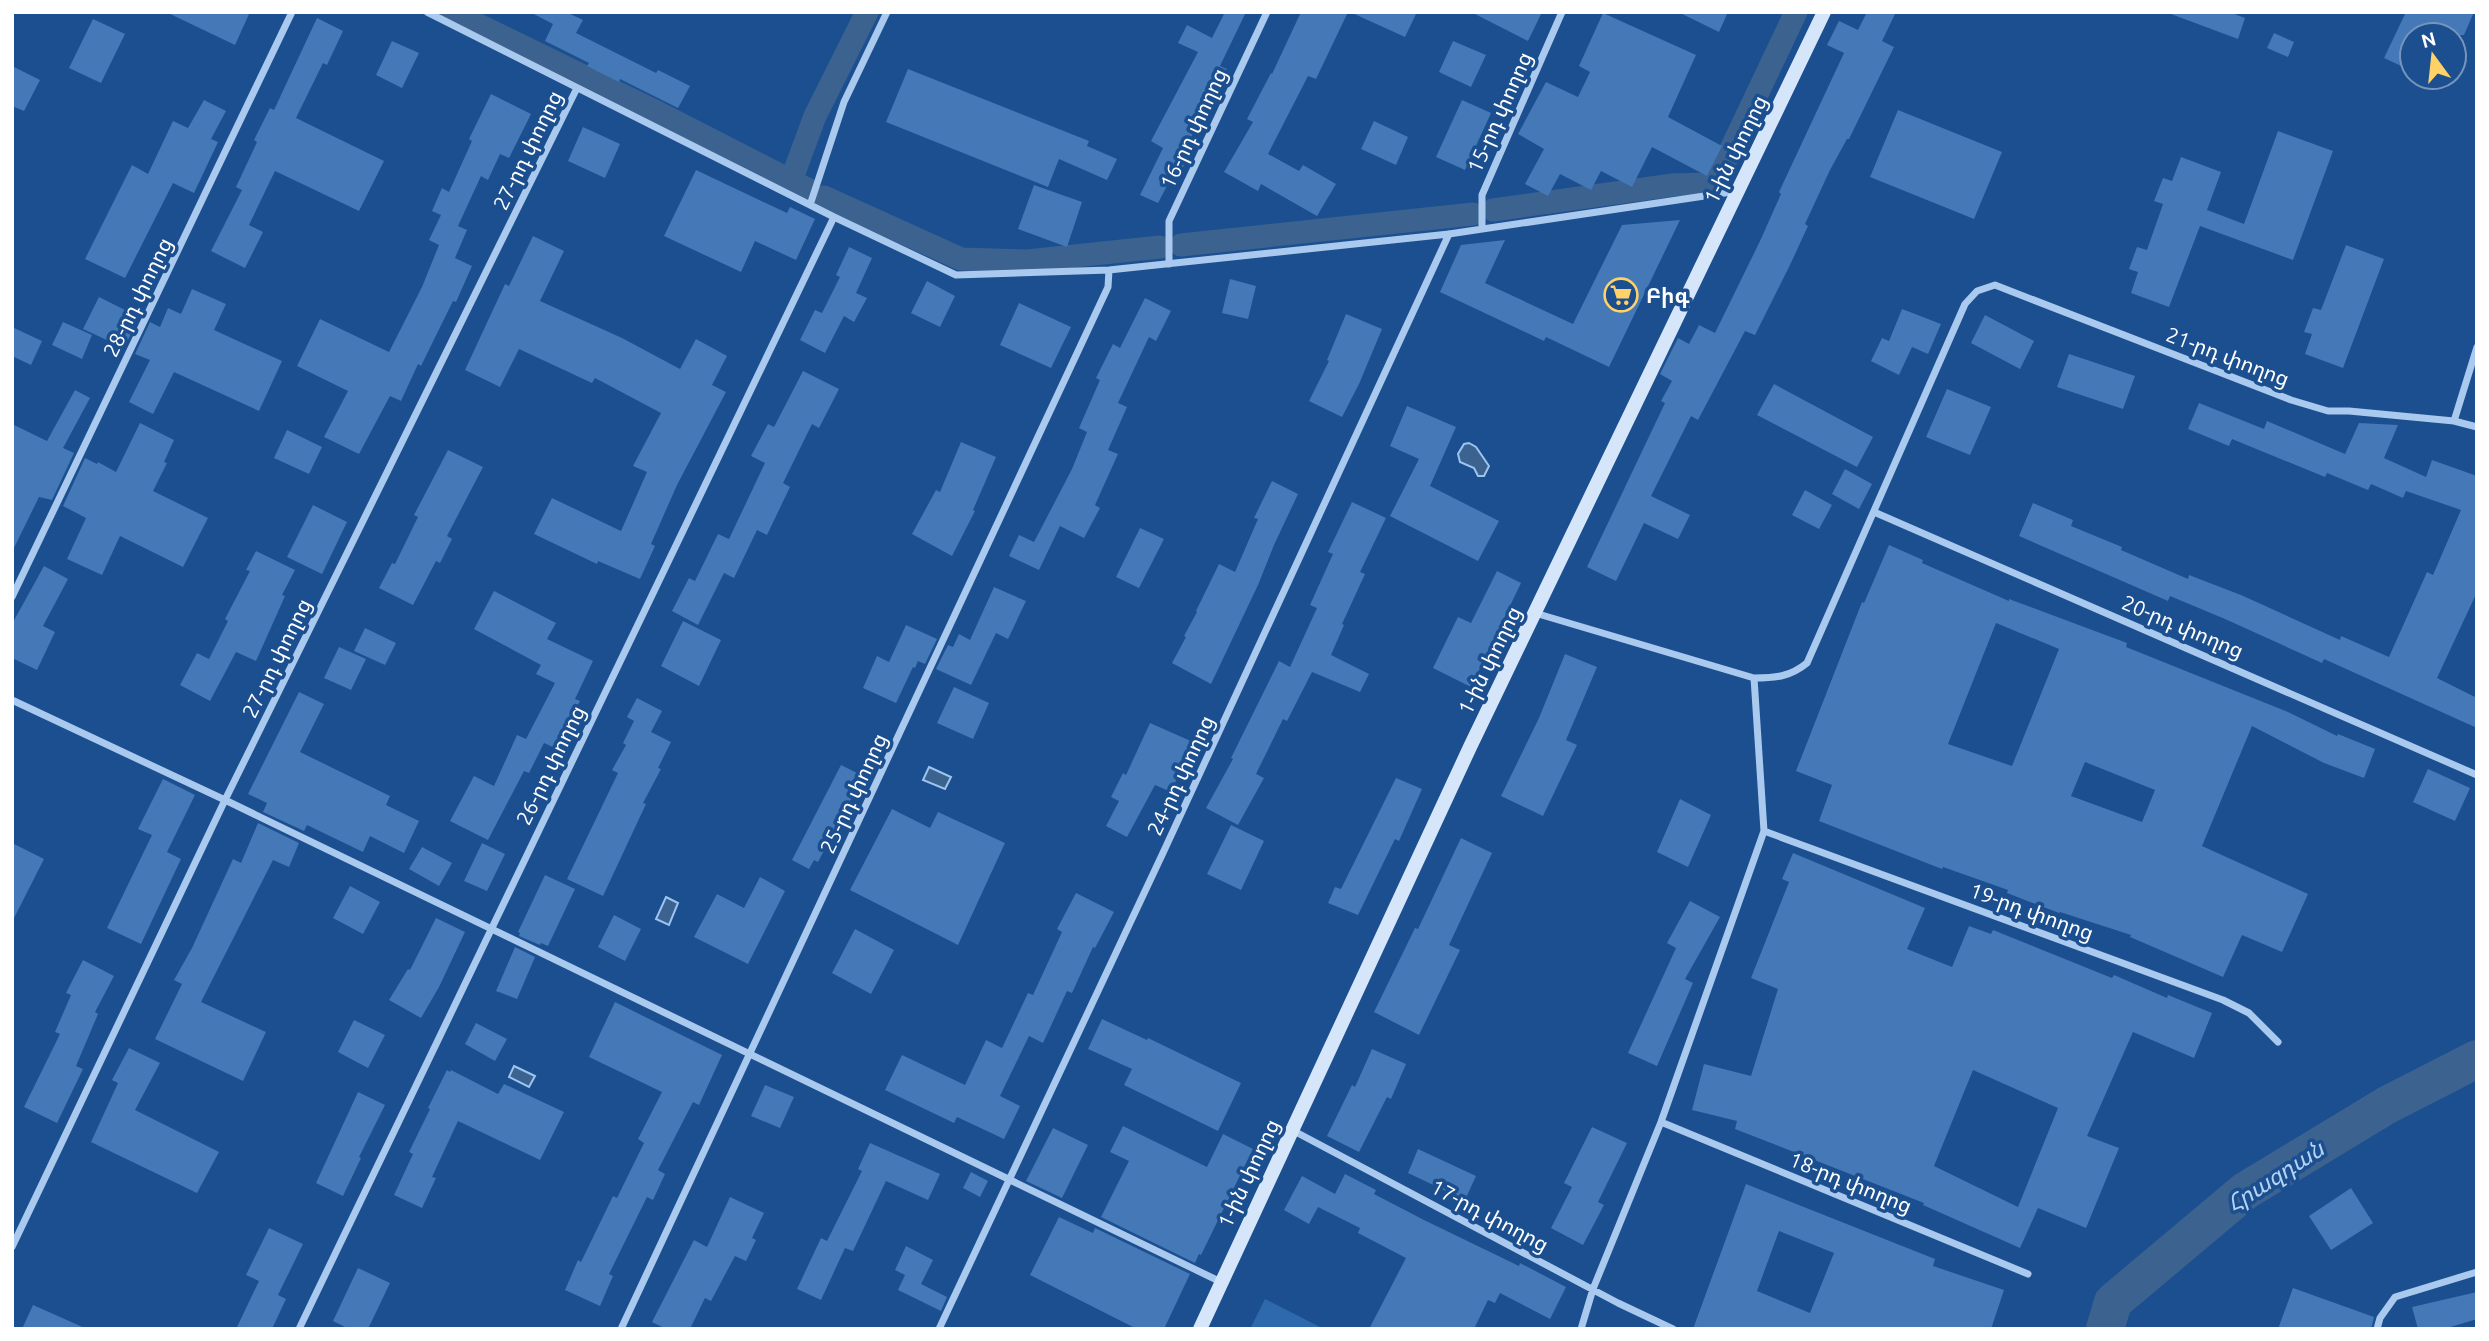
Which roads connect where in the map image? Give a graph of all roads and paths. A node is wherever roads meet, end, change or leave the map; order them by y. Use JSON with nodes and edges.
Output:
{"nodes":[{"id":1,"x":292,"y":12,"type":"edge"},
{"id":2,"x":427,"y":12,"type":"edge"},
{"id":3,"x":887,"y":12,"type":"edge"},
{"id":4,"x":1267,"y":12,"type":"edge"},
{"id":5,"x":1562,"y":12,"type":"edge"},
{"id":6,"x":1824,"y":12,"type":"edge"},
{"id":7,"x":578,"y":88,"type":"junction"},
{"id":8,"x":1738,"y":191,"type":"junction"},
{"id":9,"x":810,"y":205,"type":"junction"},
{"id":10,"x":834,"y":217,"type":"junction"},
{"id":11,"x":1482,"y":229,"type":"junction"},
{"id":12,"x":1449,"y":234,"type":"junction"},
{"id":13,"x":1169,"y":264,"type":"junction"},
{"id":14,"x":1109,"y":270,"type":"junction"},
{"id":15,"x":2477,"y":347,"type":"edge"},
{"id":16,"x":2454,"y":421,"type":"junction"},
{"id":17,"x":2477,"y":427,"type":"edge"},
{"id":18,"x":1874,"y":512,"type":"junction"},
{"id":19,"x":12,"y":597,"type":"edge"},
{"id":20,"x":1535,"y":613,"type":"junction"},
{"id":21,"x":1754,"y":678,"type":"junction"},
{"id":22,"x":12,"y":700,"type":"edge"},
{"id":23,"x":2477,"y":775,"type":"edge"},
{"id":24,"x":225,"y":800,"type":"junction"},
{"id":25,"x":1764,"y":831,"type":"junction"},
{"id":26,"x":490,"y":929,"type":"junction"},
{"id":27,"x":2278,"y":1042,"type":"dead end"},
{"id":28,"x":751,"y":1054,"type":"junction"},
{"id":29,"x":1661,"y":1122,"type":"junction"},
{"id":30,"x":1291,"y":1130,"type":"junction"},
{"id":31,"x":1009,"y":1180,"type":"junction"},
{"id":32,"x":12,"y":1247,"type":"edge"},
{"id":33,"x":2477,"y":1272,"type":"edge"},
{"id":34,"x":2028,"y":1274,"type":"dead end"},
{"id":35,"x":1221,"y":1282,"type":"junction"},
{"id":36,"x":1593,"y":1289,"type":"junction"},
{"id":37,"x":299,"y":1329,"type":"edge"},
{"id":38,"x":621,"y":1329,"type":"edge"},
{"id":39,"x":939,"y":1329,"type":"edge"},
{"id":40,"x":1200,"y":1329,"type":"edge"},
{"id":41,"x":1581,"y":1329,"type":"edge"},
{"id":42,"x":1673,"y":1329,"type":"edge"},
{"id":43,"x":2377,"y":1329,"type":"edge"}],
"edges":[{"from":1,"to":19,"type":"street","name":"28-րդ փողոց"},
{"from":2,"to":7,"type":"street"},
{"from":3,"to":9,"type":"street"},
{"from":4,"to":13,"type":"street","name":"16-րդ փողոց"},
{"from":5,"to":11,"type":"street","name":"15-րդ փողոց"},
{"from":6,"to":8,"type":"main road","name":"1-ին փողոց"},
{"from":7,"to":9,"type":"street"},
{"from":7,"to":24,"type":"street","name":"27-րդ փողոց"},
{"from":8,"to":11,"type":"street"},
{"from":8,"to":20,"type":"main road","name":"1-ին փողոց"},
{"from":9,"to":10,"type":"street"},
{"from":10,"to":14,"type":"street"},
{"from":10,"to":26,"type":"street","name":"26-րդ փողոց"},
{"from":11,"to":12,"type":"street"},
{"from":12,"to":13,"type":"street"},
{"from":12,"to":31,"type":"street","name":"24-րդ փողոց"},
{"from":13,"to":14,"type":"street"},
{"from":14,"to":28,"type":"street","name":"25-րդ փողոց"},
{"from":15,"to":16,"type":"street"},
{"from":16,"to":17,"type":"street","name":"21-րդ փողոց"},
{"from":16,"to":18,"type":"street","name":"21-րդ փողոց"},
{"from":18,"to":21,"type":"street"},
{"from":18,"to":23,"type":"street","name":"20-րդ փողոց"},
{"from":20,"to":21,"type":"street"},
{"from":20,"to":30,"type":"main road","name":"1-ին փողոց"},
{"from":21,"to":25,"type":"street"},
{"from":22,"to":24,"type":"street"},
{"from":24,"to":26,"type":"street"},
{"from":24,"to":32,"type":"street","name":"27-րդ փողոց"},
{"from":25,"to":27,"type":"street","name":"19-րդ փողոց"},
{"from":25,"to":29,"type":"street"},
{"from":26,"to":28,"type":"street"},
{"from":26,"to":37,"type":"street","name":"26-րդ փողոց"},
{"from":28,"to":31,"type":"street"},
{"from":28,"to":38,"type":"street","name":"25-րդ փողոց"},
{"from":29,"to":34,"type":"street","name":"18-րդ փողոց"},
{"from":29,"to":36,"type":"street"},
{"from":30,"to":35,"type":"main road","name":"1-ին փողոց"},
{"from":30,"to":36,"type":"street","name":"17-րդ փողոց"},
{"from":31,"to":35,"type":"street"},
{"from":31,"to":39,"type":"street","name":"24-րդ փողոց"},
{"from":33,"to":43,"type":"street"},
{"from":35,"to":40,"type":"main road","name":"1-ին փողոց"},
{"from":36,"to":41,"type":"street"},
{"from":36,"to":42,"type":"street","name":"17-րդ փողոց"}]}
